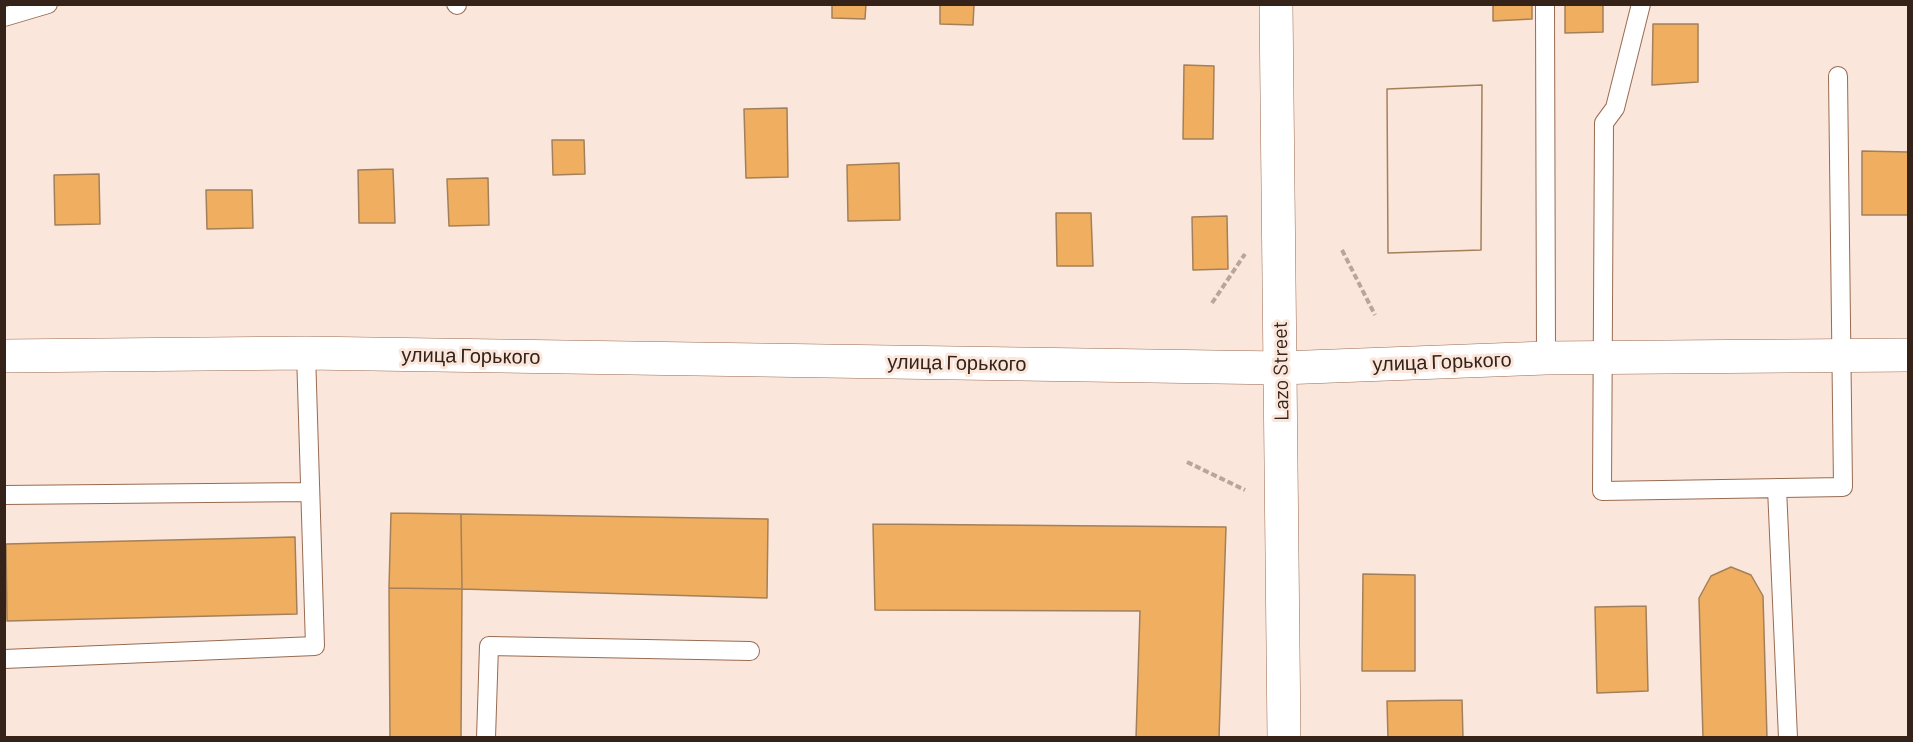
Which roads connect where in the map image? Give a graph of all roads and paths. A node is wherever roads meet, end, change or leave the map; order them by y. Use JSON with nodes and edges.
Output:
{"nodes":[{"id":1,"x":48,"y":4,"type":"edge"},
{"id":2,"x":1276,"y":4,"type":"edge"},
{"id":3,"x":1545,"y":4,"type":"edge"},
{"id":4,"x":1641,"y":4,"type":"edge"},
{"id":5,"x":4,"y":17,"type":"edge"},
{"id":6,"x":1838,"y":76,"type":"dead end"},
{"id":7,"x":1342,"y":250,"type":"dead end"},
{"id":8,"x":1246,"y":252,"type":"dead end"},
{"id":9,"x":1212,"y":303,"type":"dead end"},
{"id":10,"x":1375,"y":315,"type":"dead end"},
{"id":11,"x":306,"y":353,"type":"junction"},
{"id":12,"x":1840,"y":355,"type":"junction"},
{"id":13,"x":1908,"y":355,"type":"edge"},
{"id":14,"x":4,"y":356,"type":"edge"},
{"id":15,"x":1546,"y":358,"type":"junction"},
{"id":16,"x":1603,"y":358,"type":"junction"},
{"id":17,"x":1281,"y":368,"type":"junction"},
{"id":18,"x":1187,"y":462,"type":"dead end"},
{"id":19,"x":1777,"y":488,"type":"junction"},
{"id":20,"x":1245,"y":490,"type":"dead end"},
{"id":21,"x":310,"y":492,"type":"junction"},
{"id":22,"x":4,"y":495,"type":"edge"},
{"id":23,"x":750,"y":651,"type":"dead end"},
{"id":24,"x":4,"y":659,"type":"edge"},
{"id":25,"x":486,"y":738,"type":"edge"},
{"id":26,"x":1284,"y":738,"type":"edge"},
{"id":27,"x":1788,"y":738,"type":"edge"}],
"edges":[{"from":1,"to":5,"type":"lane"},
{"from":2,"to":17,"type":"main road","name":"Lazo Street"},
{"from":3,"to":15,"type":"lane"},
{"from":4,"to":16,"type":"lane"},
{"from":6,"to":12,"type":"lane"},
{"from":7,"to":10,"type":"path"},
{"from":8,"to":9,"type":"path"},
{"from":11,"to":14,"type":"main road","name":"улица Горького"},
{"from":11,"to":17,"type":"main road","name":"улица Горького"},
{"from":11,"to":21,"type":"lane"},
{"from":12,"to":13,"type":"main road","name":"улица Горького"},
{"from":12,"to":16,"type":"main road","name":"улица Горького"},
{"from":12,"to":19,"type":"lane"},
{"from":15,"to":16,"type":"main road","name":"улица Горького"},
{"from":15,"to":17,"type":"main road","name":"улица Горького"},
{"from":16,"to":19,"type":"lane"},
{"from":17,"to":26,"type":"main road","name":"Lazo Street"},
{"from":18,"to":20,"type":"path"},
{"from":19,"to":27,"type":"lane"},
{"from":21,"to":22,"type":"lane"},
{"from":21,"to":24,"type":"lane"},
{"from":23,"to":25,"type":"lane"}]}
